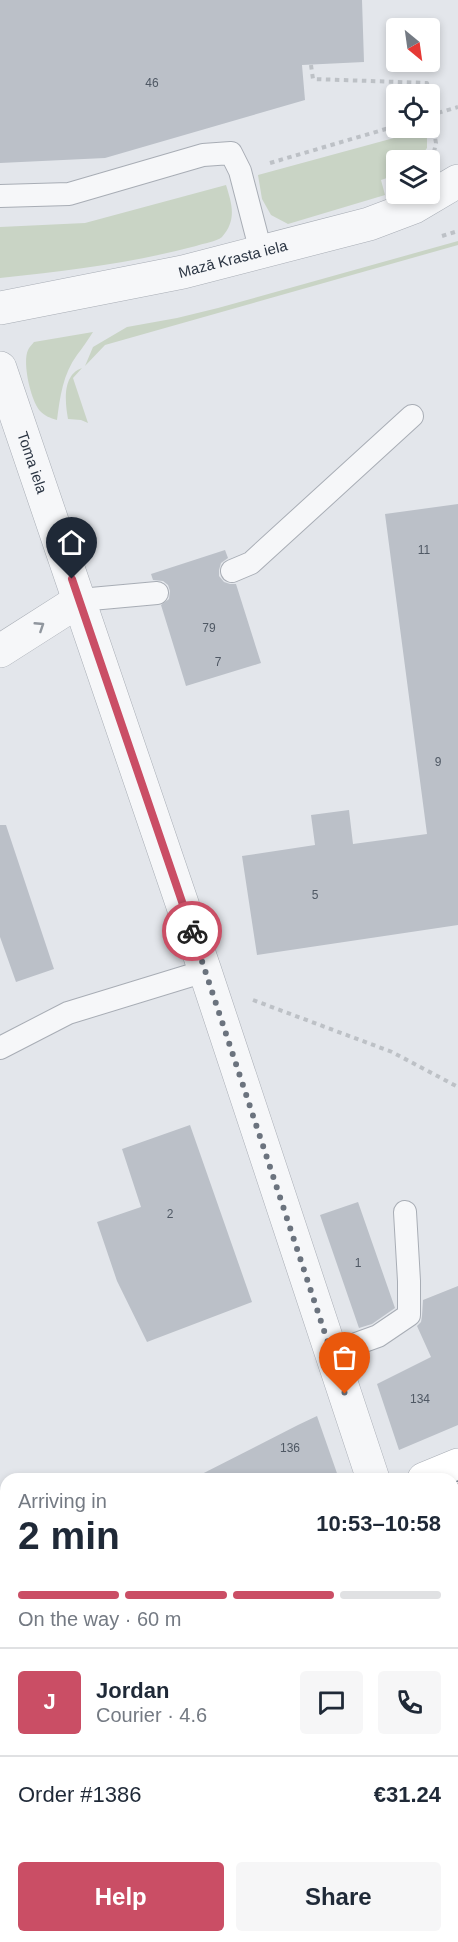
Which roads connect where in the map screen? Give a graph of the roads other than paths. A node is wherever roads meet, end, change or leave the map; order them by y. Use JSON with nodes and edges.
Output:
{"nodes":[{"id":1,"x":458,"y":181,"type":"edge"},
{"id":2,"x":0,"y":196,"type":"edge"},
{"id":3,"x":261,"y":252,"type":"junction"},
{"id":4,"x":0,"y":308,"type":"edge"},
{"id":5,"x":0,"y":368,"type":"edge"},
{"id":6,"x":412,"y":416,"type":"dead end"},
{"id":7,"x":231,"y":571,"type":"dead end"},
{"id":8,"x":157,"y":593,"type":"dead end"},
{"id":9,"x":80,"y":600,"type":"junction"},
{"id":10,"x":0,"y":651,"type":"edge"},
{"id":11,"x":205,"y":970,"type":"junction"},
{"id":12,"x":1,"y":1045,"type":"edge"},
{"id":13,"x":405,"y":1212,"type":"dead end"},
{"id":14,"x":332,"y":1353,"type":"junction"},
{"id":15,"x":458,"y":1465,"type":"edge"},
{"id":16,"x":371,"y":1473,"type":"edge"},
{"id":17,"x":439,"y":1473,"type":"edge"}],
"edges":[{"from":1,"to":3,"type":"street","name":"Mazā Krasta iela"},
{"from":2,"to":3,"type":"lane"},
{"from":3,"to":4,"type":"street","name":"Mazā Krasta iela"},
{"from":5,"to":9,"type":"street","name":"Toma iela"},
{"from":6,"to":7,"type":"lane"},
{"from":8,"to":9,"type":"lane"},
{"from":10,"to":9,"type":"street","one_way":true},
{"from":9,"to":11,"type":"street","name":"Toma iela"},
{"from":11,"to":12,"type":"lane"},
{"from":11,"to":14,"type":"street","name":"Toma iela"},
{"from":13,"to":14,"type":"lane"},
{"from":14,"to":16,"type":"street","name":"Toma iela"},
{"from":15,"to":17,"type":"street"}]}
